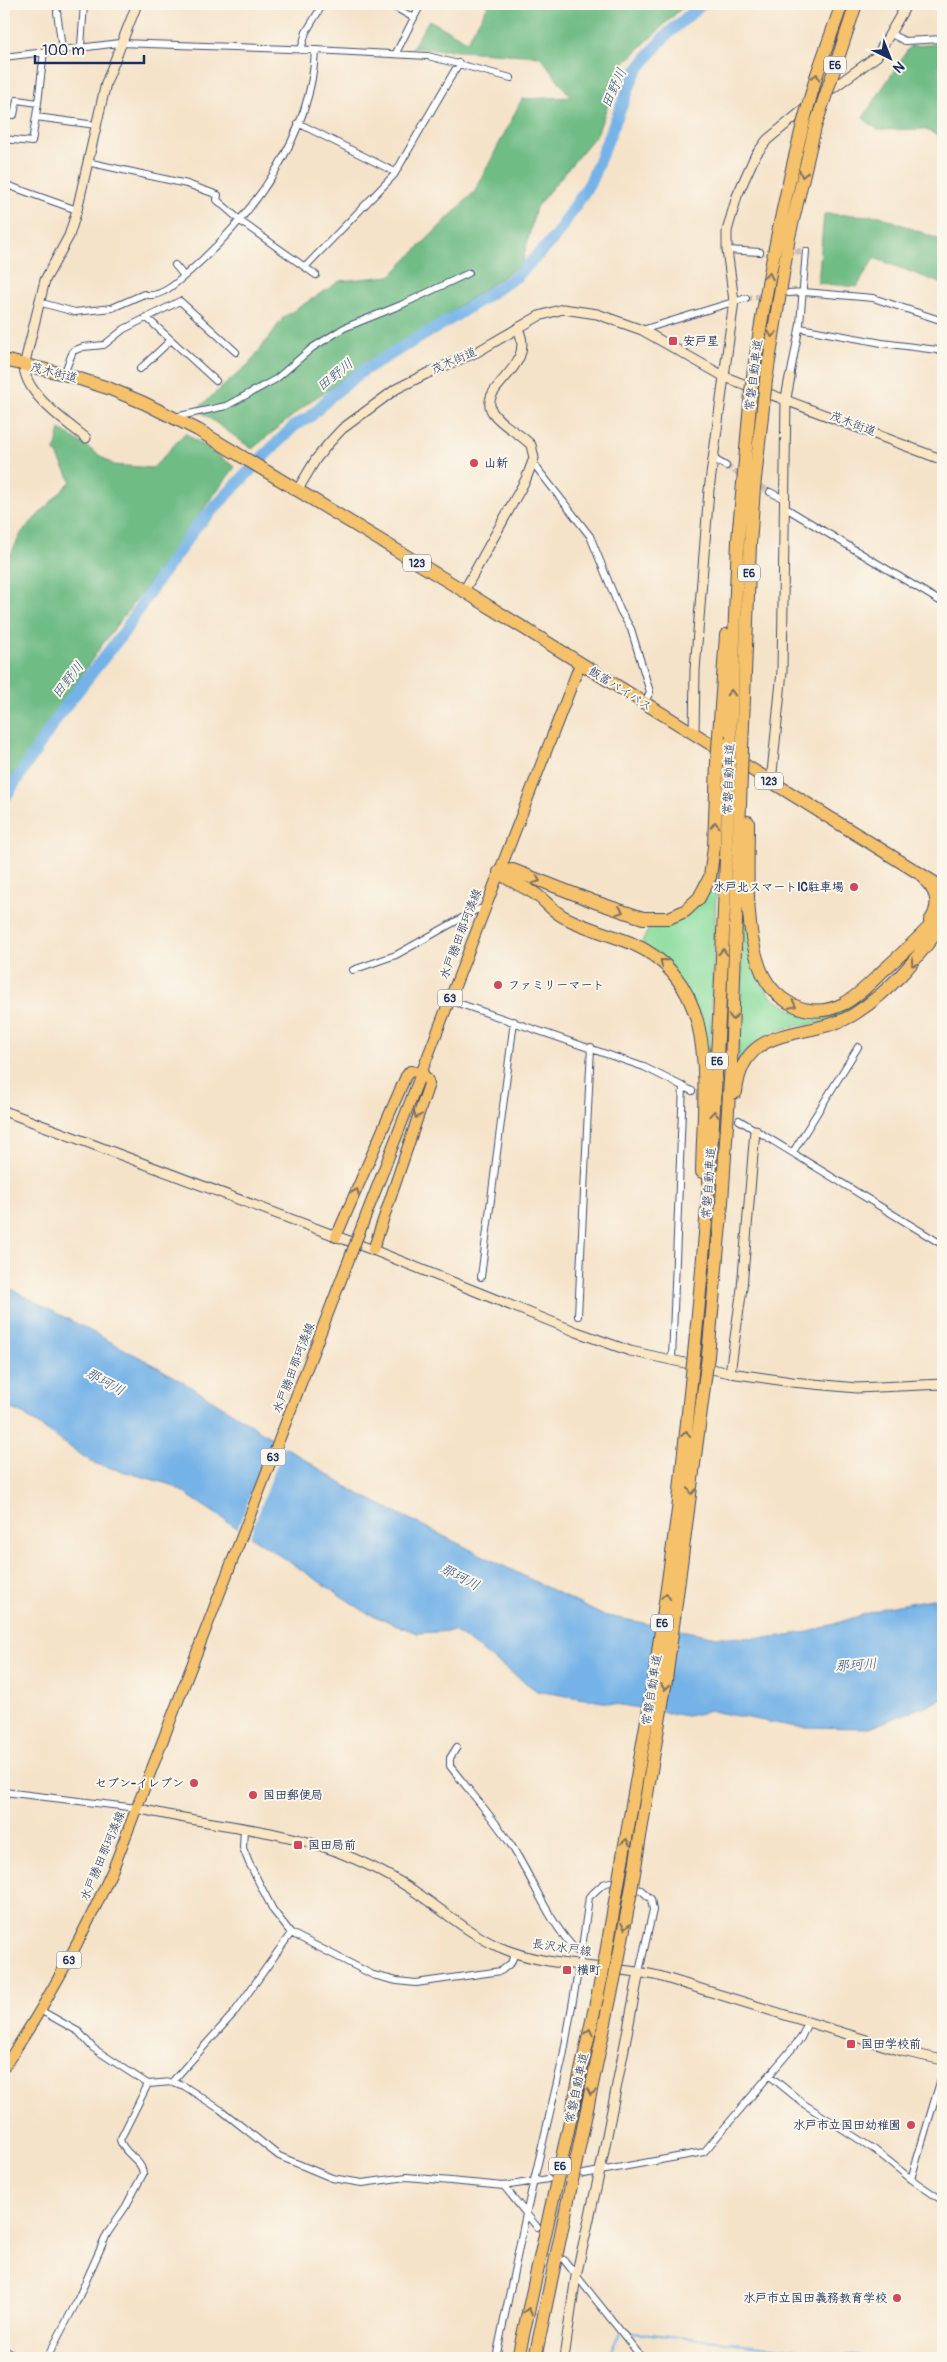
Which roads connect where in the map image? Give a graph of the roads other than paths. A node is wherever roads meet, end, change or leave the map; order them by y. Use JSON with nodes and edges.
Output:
{"nodes":[{"id":1,"x":84,"y":4,"type":"edge"},
{"id":2,"x":137,"y":4,"type":"edge"},
{"id":3,"x":323,"y":4,"type":"edge"},
{"id":4,"x":389,"y":4,"type":"edge"},
{"id":5,"x":421,"y":4,"type":"edge"},
{"id":6,"x":842,"y":4,"type":"edge"},
{"id":7,"x":856,"y":4,"type":"edge"},
{"id":8,"x":907,"y":4,"type":"edge"},
{"id":9,"x":58,"y":12,"type":"dead end"},
{"id":10,"x":414,"y":18,"type":"junction"},
{"id":11,"x":889,"y":33,"type":"junction"},
{"id":12,"x":943,"y":39,"type":"edge"},
{"id":13,"x":120,"y":43,"type":"junction"},
{"id":14,"x":80,"y":46,"type":"junction"},
{"id":15,"x":62,"y":49,"type":"junction"},
{"id":16,"x":301,"y":50,"type":"junction"},
{"id":17,"x":315,"y":50,"type":"junction"},
{"id":18,"x":44,"y":51,"type":"junction"},
{"id":19,"x":396,"y":53,"type":"junction"},
{"id":20,"x":4,"y":57,"type":"edge"},
{"id":21,"x":459,"y":63,"type":"junction"},
{"id":22,"x":511,"y":78,"type":"dead end"},
{"id":23,"x":38,"y":103,"type":"junction"},
{"id":24,"x":4,"y":115,"type":"edge"},
{"id":25,"x":36,"y":116,"type":"junction"},
{"id":26,"x":298,"y":123,"type":"junction"},
{"id":27,"x":96,"y":125,"type":"junction"},
{"id":28,"x":809,"y":126,"type":"junction"},
{"id":29,"x":4,"y":139,"type":"edge"},
{"id":30,"x":87,"y":162,"type":"junction"},
{"id":31,"x":395,"y":172,"type":"junction"},
{"id":32,"x":4,"y":184,"type":"edge"},
{"id":33,"x":77,"y":210,"type":"junction"},
{"id":34,"x":240,"y":220,"type":"junction"},
{"id":35,"x":727,"y":250,"type":"junction"},
{"id":36,"x":760,"y":252,"type":"dead end"},
{"id":37,"x":806,"y":252,"type":"dead end"},
{"id":38,"x":175,"y":265,"type":"dead end"},
{"id":39,"x":306,"y":266,"type":"junction"},
{"id":40,"x":469,"y":273,"type":"dead end"},
{"id":41,"x":316,"y":275,"type":"dead end"},
{"id":42,"x":184,"y":276,"type":"junction"},
{"id":43,"x":804,"y":292,"type":"junction"},
{"id":44,"x":788,"y":293,"type":"dead end"},
{"id":45,"x":746,"y":298,"type":"tunnel mouth"},
{"id":46,"x":734,"y":301,"type":"junction"},
{"id":47,"x":38,"y":302,"type":"junction"},
{"id":48,"x":146,"y":317,"type":"junction"},
{"id":49,"x":943,"y":321,"type":"edge"},
{"id":50,"x":800,"y":328,"type":"junction"},
{"id":51,"x":518,"y":329,"type":"junction"},
{"id":52,"x":642,"y":330,"type":"junction"},
{"id":53,"x":171,"y":340,"type":"junction"},
{"id":54,"x":236,"y":352,"type":"dead end"},
{"id":55,"x":943,"y":353,"type":"edge"},
{"id":56,"x":4,"y":360,"type":"edge"},
{"id":57,"x":24,"y":366,"type":"junction"},
{"id":58,"x":140,"y":369,"type":"dead end"},
{"id":59,"x":64,"y":374,"type":"junction"},
{"id":60,"x":725,"y":377,"type":"junction"},
{"id":61,"x":790,"y":377,"type":"joint"},
{"id":62,"x":216,"y":381,"type":"dead end"},
{"id":63,"x":786,"y":398,"type":"junction"},
{"id":64,"x":174,"y":417,"type":"junction"},
{"id":65,"x":749,"y":420,"type":"junction"},
{"id":66,"x":86,"y":438,"type":"dead end"},
{"id":67,"x":714,"y":459,"type":"junction"},
{"id":68,"x":943,"y":460,"type":"edge"},
{"id":69,"x":533,"y":464,"type":"junction"},
{"id":70,"x":726,"y":466,"type":"tunnel mouth"},
{"id":71,"x":297,"y":491,"type":"junction"},
{"id":72,"x":770,"y":492,"type":"tunnel mouth"},
{"id":73,"x":784,"y":503,"type":"junction"},
{"id":74,"x":464,"y":591,"type":"junction"},
{"id":75,"x":943,"y":603,"type":"edge"},
{"id":76,"x":580,"y":664,"type":"junction"},
{"id":77,"x":644,"y":704,"type":"junction"},
{"id":78,"x":694,"y":735,"type":"junction"},
{"id":79,"x":723,"y":765,"type":"junction"},
{"id":80,"x":745,"y":777,"type":"junction"},
{"id":81,"x":771,"y":783,"type":"junction"},
{"id":82,"x":499,"y":872,"type":"junction"},
{"id":83,"x":917,"y":872,"type":"junction"},
{"id":84,"x":943,"y":888,"type":"edge"},
{"id":85,"x":485,"y":908,"type":"junction"},
{"id":86,"x":943,"y":912,"type":"edge"},
{"id":87,"x":943,"y":924,"type":"edge"},
{"id":88,"x":919,"y":937,"type":"junction"},
{"id":89,"x":353,"y":970,"type":"dead end"},
{"id":90,"x":449,"y":1000,"type":"junction"},
{"id":91,"x":514,"y":1022,"type":"junction"},
{"id":92,"x":591,"y":1047,"type":"junction"},
{"id":93,"x":858,"y":1047,"type":"dead end"},
{"id":94,"x":420,"y":1073,"type":"junction"},
{"id":95,"x":683,"y":1086,"type":"junction"},
{"id":96,"x":692,"y":1092,"type":"dead end"},
{"id":97,"x":4,"y":1111,"type":"edge"},
{"id":98,"x":738,"y":1120,"type":"dead end"},
{"id":99,"x":756,"y":1130,"type":"junction"},
{"id":100,"x":793,"y":1152,"type":"junction"},
{"id":101,"x":336,"y":1237,"type":"junction"},
{"id":102,"x":943,"y":1246,"type":"edge"},
{"id":103,"x":373,"y":1250,"type":"junction"},
{"id":104,"x":482,"y":1277,"type":"dead end"},
{"id":105,"x":578,"y":1316,"type":"dead end"},
{"id":106,"x":710,"y":1325,"type":"junction"},
{"id":107,"x":696,"y":1332,"type":"junction"},
{"id":108,"x":672,"y":1359,"type":"junction"},
{"id":109,"x":730,"y":1373,"type":"junction"},
{"id":110,"x":943,"y":1384,"type":"edge"},
{"id":111,"x":457,"y":1747,"type":"dead end"},
{"id":112,"x":4,"y":1792,"type":"edge"},
{"id":113,"x":138,"y":1808,"type":"junction"},
{"id":114,"x":244,"y":1828,"type":"junction"},
{"id":115,"x":291,"y":1932,"type":"junction"},
{"id":116,"x":515,"y":1953,"type":"junction"},
{"id":117,"x":581,"y":1960,"type":"junction"},
{"id":118,"x":611,"y":1960,"type":"junction"},
{"id":119,"x":639,"y":1972,"type":"junction"},
{"id":120,"x":40,"y":2010,"type":"junction"},
{"id":121,"x":808,"y":2022,"type":"junction"},
{"id":122,"x":943,"y":2060,"type":"edge"},
{"id":123,"x":4,"y":2067,"type":"edge"},
{"id":124,"x":943,"y":2072,"type":"edge"},
{"id":125,"x":770,"y":2076,"type":"junction"},
{"id":126,"x":172,"y":2082,"type":"junction"},
{"id":127,"x":148,"y":2084,"type":"junction"},
{"id":128,"x":600,"y":2172,"type":"junction"},
{"id":129,"x":584,"y":2174,"type":"dead end"},
{"id":130,"x":548,"y":2179,"type":"dead end"},
{"id":131,"x":911,"y":2179,"type":"junction"},
{"id":132,"x":535,"y":2180,"type":"junction"},
{"id":133,"x":504,"y":2186,"type":"junction"},
{"id":134,"x":943,"y":2200,"type":"edge"},
{"id":135,"x":526,"y":2214,"type":"junction"},
{"id":136,"x":537,"y":2227,"type":"dead end"},
{"id":137,"x":564,"y":2260,"type":"dead end"},
{"id":138,"x":576,"y":2276,"type":"junction"},
{"id":139,"x":4,"y":2350,"type":"edge"},
{"id":140,"x":20,"y":2358,"type":"edge"},
{"id":141,"x":47,"y":2358,"type":"edge"},
{"id":142,"x":496,"y":2358,"type":"edge"},
{"id":143,"x":518,"y":2358,"type":"edge"},
{"id":144,"x":534,"y":2358,"type":"edge"},
{"id":145,"x":564,"y":2358,"type":"edge"},
{"id":146,"x":642,"y":2358,"type":"edge"}],
"edges":[{"from":1,"to":14,"type":"street"},
{"from":2,"to":13,"type":"street"},
{"from":3,"to":16,"type":"street"},
{"from":4,"to":10,"type":"street"},
{"from":5,"to":10,"type":"street"},
{"from":28,"to":6,"type":"highway","name":"常磐自動車道","number":"E6","one_way":true,"bridge":true},
{"from":7,"to":28,"type":"highway","name":"常磐自動車道","number":"E6","bridge":true},
{"from":8,"to":11,"type":"street"},
{"from":9,"to":15,"type":"street"},
{"from":10,"to":19,"type":"street"},
{"from":11,"to":12,"type":"street"},
{"from":11,"to":35,"type":"street"},
{"from":13,"to":14,"type":"street"},
{"from":13,"to":16,"type":"street"},
{"from":13,"to":27,"type":"street"},
{"from":14,"to":15,"type":"street"},
{"from":15,"to":18,"type":"street"},
{"from":16,"to":17,"type":"street"},
{"from":17,"to":19,"type":"street"},
{"from":17,"to":26,"type":"street"},
{"from":18,"to":20,"type":"street"},
{"from":18,"to":23,"type":"street"},
{"from":19,"to":21,"type":"street"},
{"from":21,"to":22,"type":"street"},
{"from":21,"to":31,"type":"street"},
{"from":23,"to":24,"type":"street"},
{"from":23,"to":25,"type":"street"},
{"from":25,"to":27,"type":"street"},
{"from":25,"to":29,"type":"street"},
{"from":26,"to":31,"type":"street"},
{"from":26,"to":34,"type":"street"},
{"from":27,"to":30,"type":"street"},
{"from":65,"to":28,"type":"highway","name":"常磐自動車道","number":"E6","one_way":true,"bridge":true},
{"from":28,"to":80,"type":"highway","name":"常磐自動車道","number":"E6","one_way":true,"bridge":true},
{"from":30,"to":33,"type":"street"},
{"from":30,"to":34,"type":"street"},
{"from":31,"to":39,"type":"street"},
{"from":32,"to":33,"type":"street"},
{"from":33,"to":47,"type":"street"},
{"from":34,"to":39,"type":"street"},
{"from":34,"to":42,"type":"street"},
{"from":35,"to":36,"type":"street"},
{"from":35,"to":46,"type":"street"},
{"from":37,"to":43,"type":"street"},
{"from":38,"to":42,"type":"street"},
{"from":39,"to":41,"type":"street"},
{"from":40,"to":64,"type":"street"},
{"from":42,"to":47,"type":"street"},
{"from":43,"to":44,"type":"street"},
{"from":43,"to":49,"type":"street"},
{"from":43,"to":50,"type":"street"},
{"from":45,"to":46,"type":"street"},
{"from":46,"to":52,"type":"street"},
{"from":46,"to":60,"type":"street"},
{"from":47,"to":57,"type":"street"},
{"from":48,"to":53,"type":"street"},
{"from":48,"to":54,"type":"street"},
{"from":48,"to":59,"type":"street"},
{"from":50,"to":55,"type":"street"},
{"from":50,"to":61,"type":"street"},
{"from":51,"to":52,"type":"street","name":"茂木街道"},
{"from":51,"to":69,"type":"street"},
{"from":51,"to":71,"type":"street","name":"茂木街道"},
{"from":52,"to":60,"type":"street","name":"茂木街道"},
{"from":53,"to":58,"type":"street"},
{"from":53,"to":62,"type":"street"},
{"from":56,"to":57,"type":"highway","name":"茂木街道","number":"123"},
{"from":57,"to":59,"type":"highway","name":"茂木街道","number":"123"},
{"from":57,"to":66,"type":"street"},
{"from":59,"to":64,"type":"highway","name":"茂木街道","number":"123"},
{"from":60,"to":63,"type":"street","name":"茂木街道"},
{"from":60,"to":67,"type":"street"},
{"from":61,"to":63,"type":"street"},
{"from":63,"to":68,"type":"street","name":"茂木街道"},
{"from":63,"to":73,"type":"street"},
{"from":64,"to":71,"type":"highway","name":"茂木街道","number":"123"},
{"from":79,"to":65,"type":"highway","name":"常磐自動車道","number":"E6","one_way":true,"bridge":true},
{"from":65,"to":79,"type":"highway","bridge":true},
{"from":67,"to":70,"type":"street"},
{"from":67,"to":78,"type":"street"},
{"from":69,"to":74,"type":"street"},
{"from":69,"to":77,"type":"street"},
{"from":71,"to":74,"type":"highway","name":"飯富バイパス","number":"123"},
{"from":72,"to":73,"type":"street"},
{"from":73,"to":75,"type":"street"},
{"from":73,"to":81,"type":"street"},
{"from":74,"to":76,"type":"highway","name":"飯富バイパス","number":"123"},
{"from":76,"to":77,"type":"highway","name":"飯富バイパス","number":"123"},
{"from":76,"to":82,"type":"main road","name":"水戸勝田那珂湊線","number":"63"},
{"from":77,"to":78,"type":"highway","name":"飯富バイパス","number":"123"},
{"from":78,"to":81,"type":"highway","name":"飯富バイパス","number":"123"},
{"from":82,"to":79,"type":"highway","one_way":true},
{"from":107,"to":79,"type":"highway","name":"常磐自動車道","number":"E6","one_way":true},
{"from":80,"to":88,"type":"highway","one_way":true},
{"from":80,"to":106,"type":"highway","name":"常磐自動車道","number":"E6","one_way":true},
{"from":81,"to":83,"type":"highway","name":"飯富バイパス","number":"123"},
{"from":82,"to":85,"type":"main road","name":"水戸勝田那珂湊線","number":"63"},
{"from":107,"to":82,"type":"highway","one_way":true},
{"from":83,"to":84,"type":"highway","name":"飯富バイパス","number":"123"},
{"from":83,"to":88,"type":"highway"},
{"from":85,"to":89,"type":"street"},
{"from":85,"to":90,"type":"main road","name":"水戸勝田那珂湊線","number":"63"},
{"from":86,"to":88,"type":"highway"},
{"from":87,"to":106,"type":"highway","one_way":true},
{"from":90,"to":91,"type":"street"},
{"from":90,"to":94,"type":"main road","name":"水戸勝田那珂湊線","number":"63"},
{"from":91,"to":92,"type":"street"},
{"from":91,"to":104,"type":"street"},
{"from":92,"to":95,"type":"street"},
{"from":92,"to":105,"type":"street"},
{"from":93,"to":100,"type":"street"},
{"from":101,"to":94,"type":"main road","one_way":true},
{"from":94,"to":103,"type":"main road","one_way":true},
{"from":94,"to":113,"type":"main road","name":"水戸勝田那珂湊線","number":"63","bridge":true},
{"from":95,"to":96,"type":"street"},
{"from":95,"to":108,"type":"street"},
{"from":97,"to":101,"type":"street"},
{"from":98,"to":99,"type":"street"},
{"from":99,"to":100,"type":"street"},
{"from":99,"to":109,"type":"street"},
{"from":100,"to":102,"type":"street"},
{"from":101,"to":103,"type":"street"},
{"from":103,"to":108,"type":"street"},
{"from":106,"to":118,"type":"highway","name":"常磐自動車道","number":"E6","one_way":true,"bridge":true},
{"from":118,"to":107,"type":"highway","name":"常磐自動車道","number":"E6","one_way":true,"bridge":true},
{"from":108,"to":109,"type":"street"},
{"from":109,"to":110,"type":"street"},
{"from":111,"to":117,"type":"street"},
{"from":112,"to":113,"type":"street"},
{"from":113,"to":114,"type":"street","name":"長沢水戸線"},
{"from":113,"to":120,"type":"main road","name":"水戸勝田那珂湊線","number":"63"},
{"from":114,"to":115,"type":"street"},
{"from":114,"to":116,"type":"street","name":"長沢水戸線"},
{"from":115,"to":116,"type":"street"},
{"from":115,"to":126,"type":"street"},
{"from":116,"to":117,"type":"street","name":"長沢水戸線"},
{"from":117,"to":119,"type":"street","name":"長沢水戸線"},
{"from":117,"to":119,"type":"street"},
{"from":117,"to":132,"type":"street"},
{"from":143,"to":118,"type":"highway","name":"常磐自動車道","number":"E6","one_way":true,"bridge":true},
{"from":118,"to":144,"type":"highway","name":"常磐自動車道","number":"E6","one_way":true,"bridge":true},
{"from":119,"to":121,"type":"street","name":"長沢水戸線"},
{"from":119,"to":128,"type":"street"},
{"from":120,"to":123,"type":"main road","name":"水戸勝田那珂湊線","number":"63"},
{"from":120,"to":127,"type":"street"},
{"from":121,"to":122,"type":"street","name":"長沢水戸線"},
{"from":121,"to":125,"type":"street"},
{"from":124,"to":131,"type":"street"},
{"from":125,"to":128,"type":"street"},
{"from":125,"to":131,"type":"street"},
{"from":126,"to":127,"type":"street"},
{"from":126,"to":133,"type":"street"},
{"from":127,"to":141,"type":"street"},
{"from":128,"to":129,"type":"street"},
{"from":128,"to":138,"type":"street"},
{"from":130,"to":132,"type":"street"},
{"from":131,"to":134,"type":"street"},
{"from":132,"to":133,"type":"street"},
{"from":132,"to":135,"type":"street"},
{"from":133,"to":135,"type":"street"},
{"from":135,"to":136,"type":"street"},
{"from":135,"to":142,"type":"street"},
{"from":137,"to":138,"type":"street"},
{"from":138,"to":145,"type":"street"},
{"from":138,"to":146,"type":"street"},
{"from":139,"to":140,"type":"street"}]}
